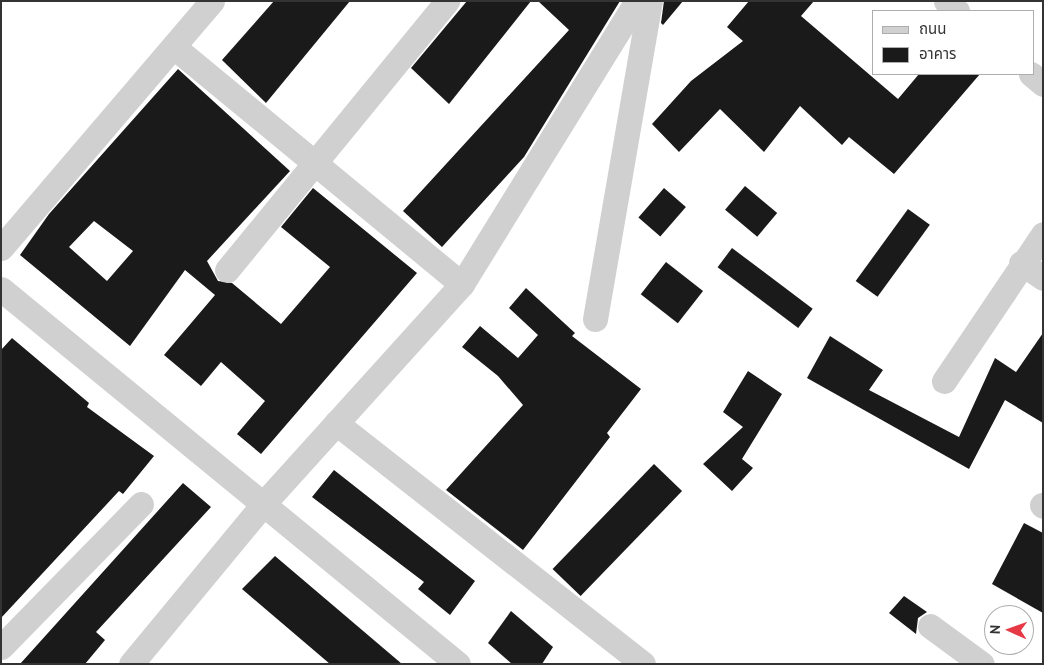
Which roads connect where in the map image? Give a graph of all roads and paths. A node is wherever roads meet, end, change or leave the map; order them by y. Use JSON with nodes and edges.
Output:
{"nodes":[{"id":1,"x":212,"y":1,"type":"edge"},
{"id":2,"x":447,"y":1,"type":"edge"},
{"id":3,"x":637,"y":1,"type":"edge"},
{"id":4,"x":650,"y":1,"type":"edge"},
{"id":5,"x":946,"y":1,"type":"edge"},
{"id":6,"x":956,"y":10,"type":"edge"},
{"id":7,"x":174,"y":47,"type":"junction"},
{"id":8,"x":1032,"y":75,"type":"edge"},
{"id":9,"x":1043,"y":84,"type":"edge"},
{"id":10,"x":314,"y":161,"type":"junction"},
{"id":11,"x":1043,"y":234,"type":"edge"},
{"id":12,"x":1,"y":248,"type":"edge"},
{"id":13,"x":1021,"y":263,"type":"junction"},
{"id":14,"x":227,"y":270,"type":"dead end"},
{"id":15,"x":1043,"y":278,"type":"edge"},
{"id":16,"x":462,"y":284,"type":"junction"},
{"id":17,"x":1,"y":289,"type":"edge"},
{"id":18,"x":595,"y":319,"type":"dead end"},
{"id":19,"x":944,"y":381,"type":"dead end"},
{"id":20,"x":336,"y":423,"type":"junction"},
{"id":21,"x":265,"y":502,"type":"junction"},
{"id":22,"x":141,"y":504,"type":"dead end"},
{"id":23,"x":930,"y":626,"type":"dead end"},
{"id":24,"x":1,"y":647,"type":"edge"},
{"id":25,"x":131,"y":664,"type":"edge"},
{"id":26,"x":458,"y":664,"type":"edge"},
{"id":27,"x":643,"y":664,"type":"edge"},
{"id":28,"x":982,"y":664,"type":"edge"}],
"edges":[{"from":1,"to":7,"type":"street"},
{"from":2,"to":10,"type":"street"},
{"from":3,"to":16,"type":"street"},
{"from":4,"to":18,"type":"street"},
{"from":5,"to":6,"type":"street"},
{"from":7,"to":10,"type":"street"},
{"from":7,"to":12,"type":"street"},
{"from":8,"to":9,"type":"street"},
{"from":10,"to":14,"type":"street"},
{"from":10,"to":16,"type":"street"},
{"from":11,"to":13,"type":"street"},
{"from":13,"to":15,"type":"street"},
{"from":13,"to":19,"type":"street"},
{"from":16,"to":20,"type":"street"},
{"from":17,"to":21,"type":"street"},
{"from":20,"to":21,"type":"street"},
{"from":20,"to":27,"type":"street"},
{"from":21,"to":25,"type":"street"},
{"from":21,"to":26,"type":"street"},
{"from":22,"to":24,"type":"street"},
{"from":23,"to":28,"type":"street"}]}
